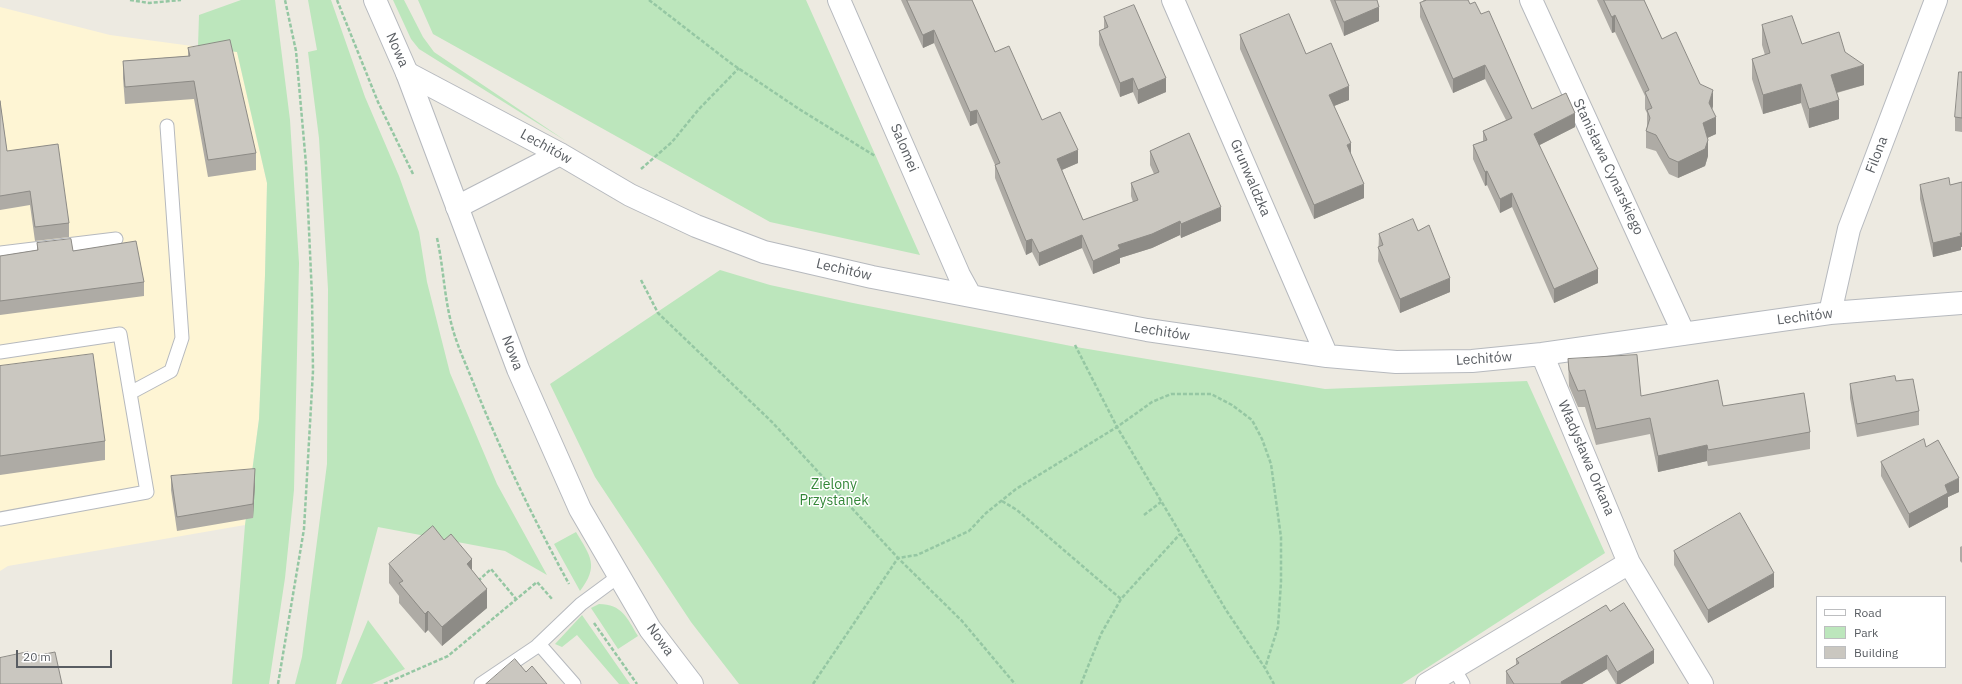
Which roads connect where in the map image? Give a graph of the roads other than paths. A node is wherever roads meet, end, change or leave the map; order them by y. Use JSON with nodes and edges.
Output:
{"nodes":[{"id":1,"x":375,"y":0,"type":"edge"},
{"id":2,"x":839,"y":0,"type":"edge"},
{"id":3,"x":1173,"y":0,"type":"edge"},
{"id":4,"x":1531,"y":0,"type":"edge"},
{"id":5,"x":1936,"y":0,"type":"edge"},
{"id":6,"x":407,"y":73,"type":"junction"},
{"id":7,"x":167,"y":126,"type":"dead end"},
{"id":8,"x":560,"y":154,"type":"junction"},
{"id":9,"x":456,"y":207,"type":"junction"},
{"id":10,"x":116,"y":239,"type":"dead end"},
{"id":11,"x":0,"y":253,"type":"edge"},
{"id":12,"x":970,"y":295,"type":"junction"},
{"id":13,"x":1960,"y":306,"type":"edge"},
{"id":14,"x":1830,"y":313,"type":"junction"},
{"id":15,"x":1684,"y":334,"type":"junction"},
{"id":16,"x":0,"y":352,"type":"edge"},
{"id":17,"x":1542,"y":354,"type":"junction"},
{"id":18,"x":1327,"y":356,"type":"junction"},
{"id":19,"x":130,"y":393,"type":"junction"},
{"id":20,"x":0,"y":519,"type":"edge"},
{"id":21,"x":1629,"y":563,"type":"junction"},
{"id":22,"x":619,"y":576,"type":"junction"},
{"id":23,"x":539,"y":644,"type":"junction"},
{"id":24,"x":1458,"y":676,"type":"edge"},
{"id":25,"x":481,"y":684,"type":"edge"},
{"id":26,"x":574,"y":684,"type":"edge"},
{"id":27,"x":692,"y":684,"type":"edge"},
{"id":28,"x":1427,"y":684,"type":"edge"},
{"id":29,"x":1702,"y":684,"type":"edge"}],
"edges":[{"from":1,"to":6,"type":"street","name":"Nowa"},
{"from":2,"to":12,"type":"street","name":"Salomei"},
{"from":3,"to":18,"type":"street","name":"Grunwaldzka"},
{"from":4,"to":15,"type":"street","name":"Stanisława Cynarskiego"},
{"from":5,"to":14,"type":"street","name":"Filona"},
{"from":6,"to":8,"type":"street","name":"Lechitów"},
{"from":6,"to":9,"type":"street","name":"Nowa"},
{"from":7,"to":19,"type":"lane"},
{"from":8,"to":9,"type":"street"},
{"from":8,"to":12,"type":"street","name":"Lechitów"},
{"from":9,"to":22,"type":"street","name":"Nowa"},
{"from":10,"to":11,"type":"lane"},
{"from":12,"to":18,"type":"street","name":"Lechitów"},
{"from":13,"to":14,"type":"street","name":"Lechitów"},
{"from":14,"to":15,"type":"street","name":"Lechitów"},
{"from":15,"to":17,"type":"street","name":"Lechitów"},
{"from":16,"to":19,"type":"lane"},
{"from":17,"to":18,"type":"street","name":"Lechitów"},
{"from":17,"to":21,"type":"street","name":"Władysława Orkana"},
{"from":19,"to":20,"type":"lane"},
{"from":21,"to":24,"type":"street"},
{"from":21,"to":29,"type":"street","name":"Władysława Orkana"},
{"from":22,"to":23,"type":"lane"},
{"from":22,"to":27,"type":"street","name":"Nowa"},
{"from":23,"to":25,"type":"lane"},
{"from":23,"to":26,"type":"lane"},
{"from":24,"to":28,"type":"street"}]}
